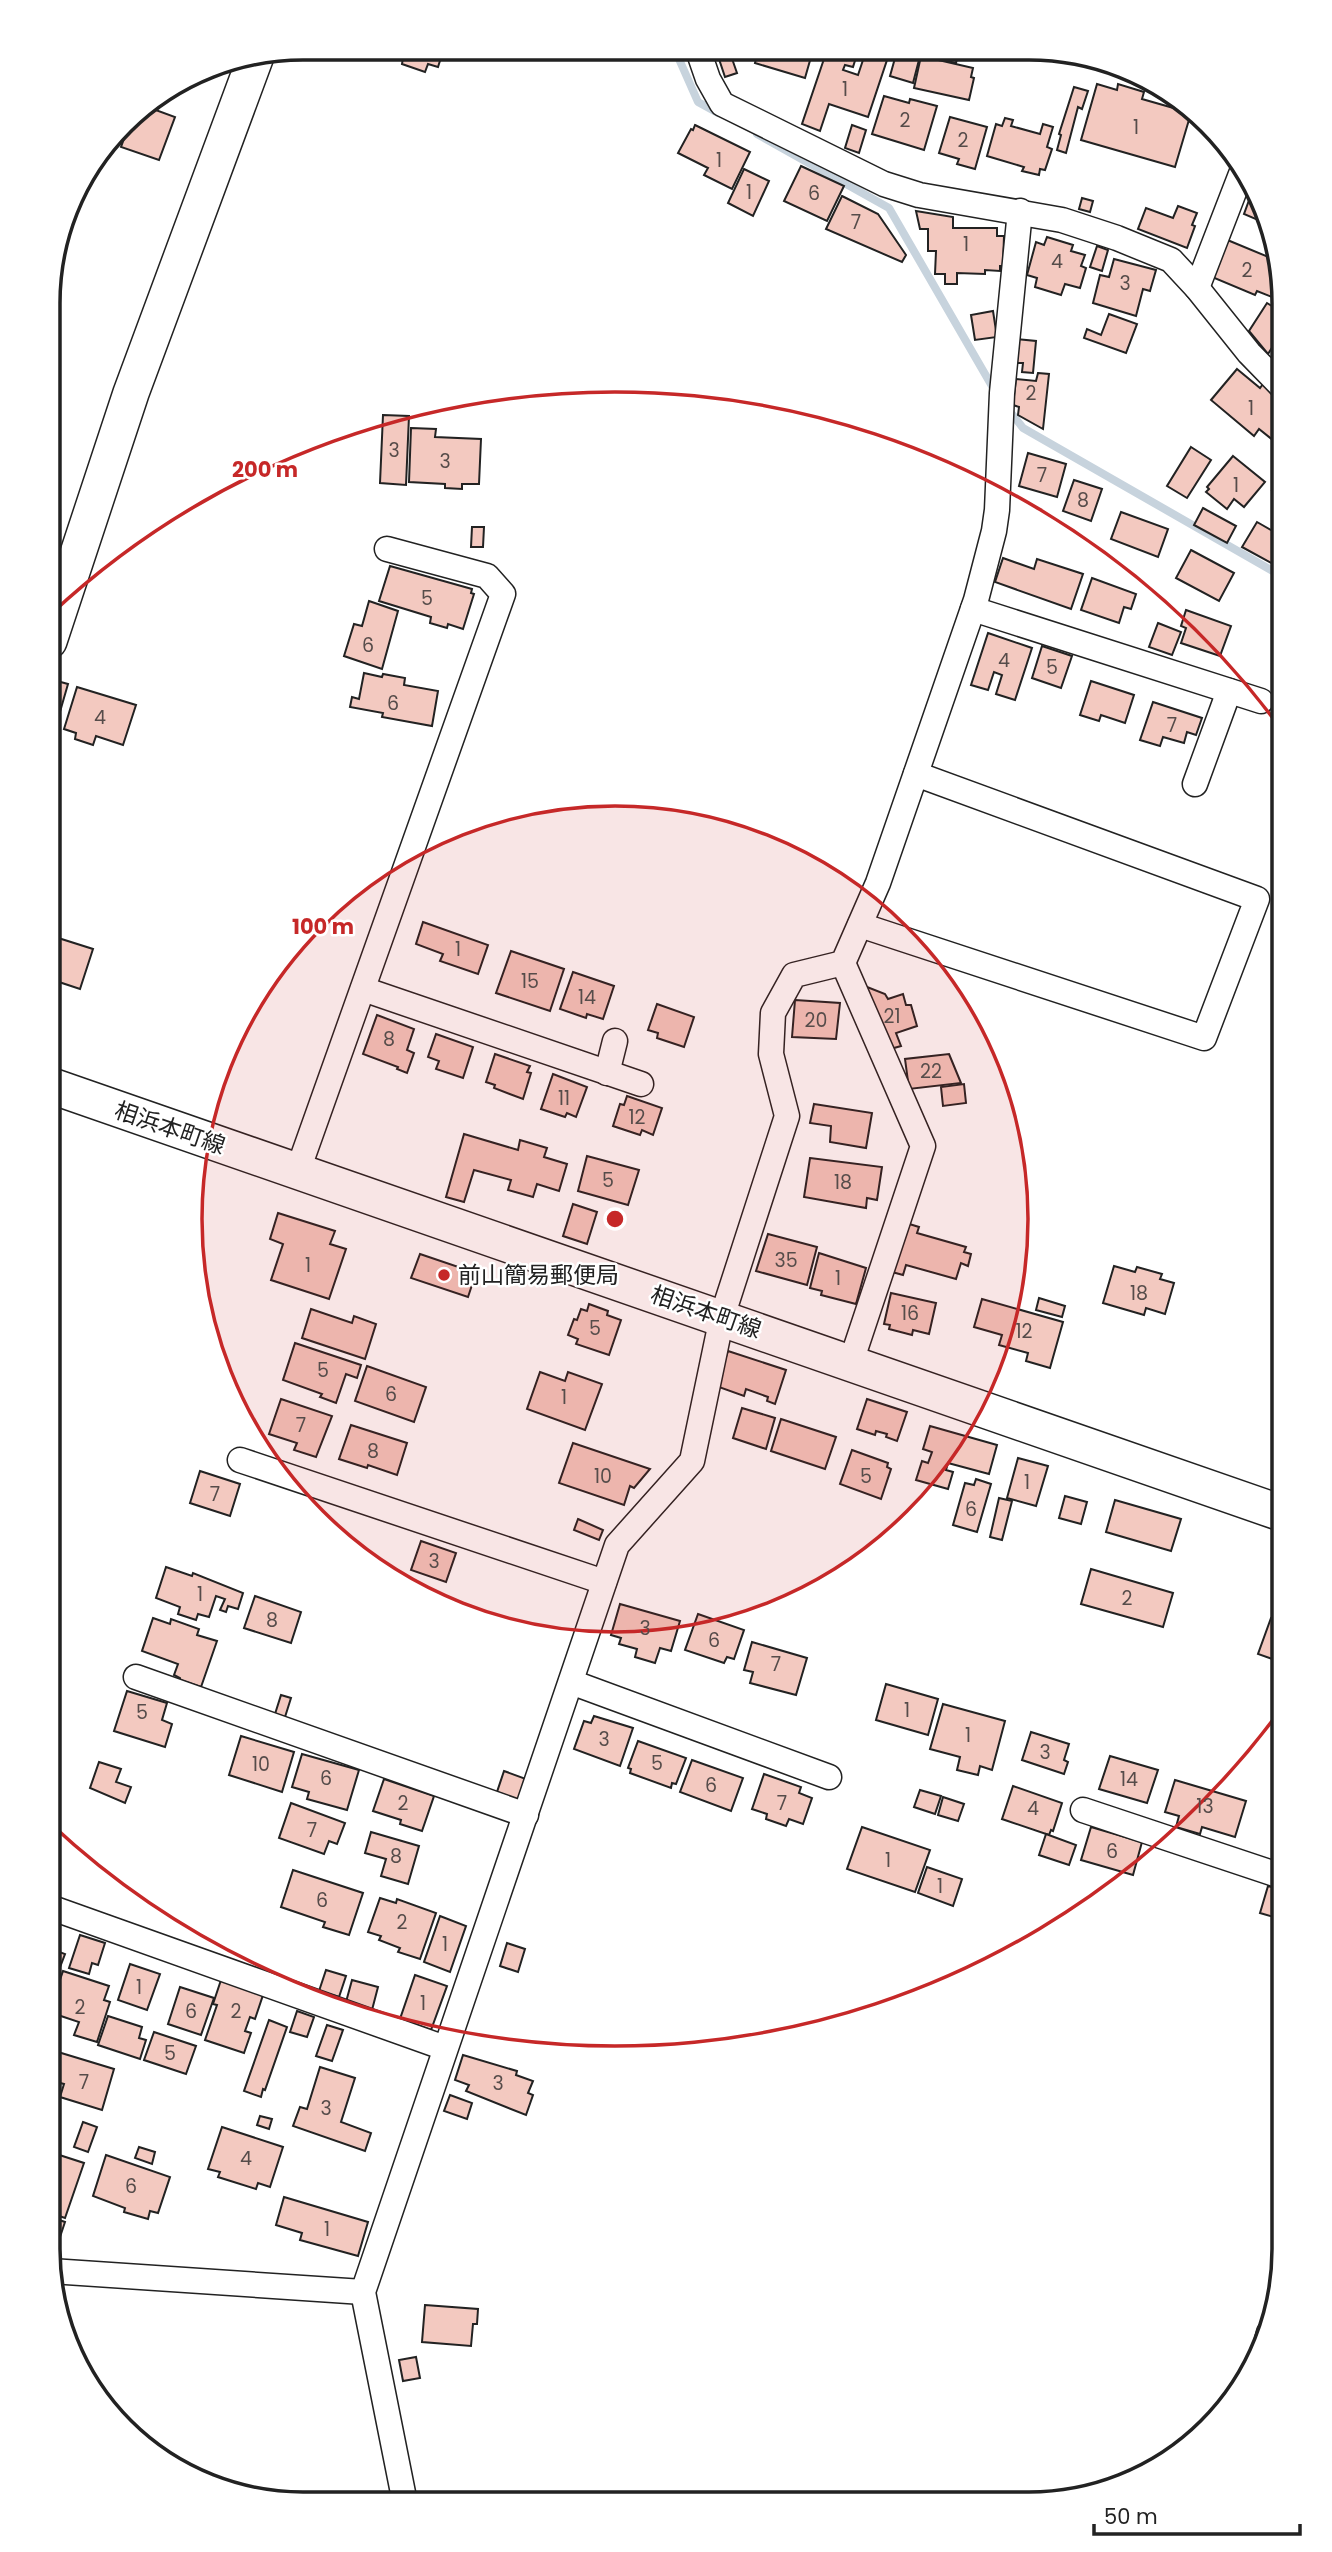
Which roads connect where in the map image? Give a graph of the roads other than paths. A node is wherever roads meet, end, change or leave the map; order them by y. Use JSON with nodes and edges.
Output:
{"nodes":[{"id":1,"x":701,"y":60,"type":"edge"},
{"id":2,"x":253,"y":65,"type":"edge"},
{"id":3,"x":1239,"y":180,"type":"edge"},
{"id":4,"x":1020,"y":211,"type":"junction"},
{"id":5,"x":1197,"y":288,"type":"junction"},
{"id":6,"x":1272,"y":377,"type":"edge"},
{"id":7,"x":387,"y":549,"type":"dead end"},
{"id":8,"x":60,"y":609,"type":"edge"},
{"id":9,"x":973,"y":609,"type":"junction"},
{"id":10,"x":1229,"y":691,"type":"junction"},
{"id":11,"x":1261,"y":701,"type":"dead end"},
{"id":12,"x":916,"y":774,"type":"junction"},
{"id":13,"x":1195,"y":784,"type":"dead end"},
{"id":14,"x":860,"y":925,"type":"junction"},
{"id":15,"x":843,"y":963,"type":"junction"},
{"id":16,"x":363,"y":989,"type":"junction"},
{"id":17,"x":615,"y":1041,"type":"dead end"},
{"id":18,"x":607,"y":1073,"type":"junction"},
{"id":19,"x":641,"y":1084,"type":"dead end"},
{"id":20,"x":60,"y":1089,"type":"edge"},
{"id":21,"x":298,"y":1173,"type":"junction"},
{"id":22,"x":722,"y":1318,"type":"junction"},
{"id":23,"x":851,"y":1362,"type":"junction"},
{"id":24,"x":240,"y":1460,"type":"dead end"},
{"id":25,"x":1272,"y":1510,"type":"edge"},
{"id":26,"x":604,"y":1582,"type":"junction"},
{"id":27,"x":136,"y":1676,"type":"dead end"},
{"id":28,"x":571,"y":1682,"type":"junction"},
{"id":29,"x":829,"y":1777,"type":"dead end"},
{"id":30,"x":1083,"y":1810,"type":"dead end"},
{"id":31,"x":526,"y":1815,"type":"junction"},
{"id":32,"x":1272,"y":1874,"type":"edge"},
{"id":33,"x":60,"y":1911,"type":"edge"},
{"id":34,"x":445,"y":2048,"type":"junction"},
{"id":35,"x":61,"y":2273,"type":"edge"},
{"id":36,"x":363,"y":2292,"type":"junction"},
{"id":37,"x":403,"y":2492,"type":"edge"}],
"edges":[{"from":1,"to":4,"type":"street"},
{"from":2,"to":8,"type":"main road"},
{"from":3,"to":5,"type":"street"},
{"from":4,"to":5,"type":"street"},
{"from":4,"to":9,"type":"street"},
{"from":5,"to":6,"type":"street"},
{"from":7,"to":16,"type":"street"},
{"from":9,"to":10,"type":"street"},
{"from":9,"to":12,"type":"street"},
{"from":10,"to":11,"type":"street"},
{"from":10,"to":13,"type":"street"},
{"from":12,"to":14,"type":"street"},
{"from":12,"to":14,"type":"street"},
{"from":14,"to":15,"type":"street"},
{"from":15,"to":22,"type":"street"},
{"from":15,"to":23,"type":"street"},
{"from":16,"to":18,"type":"street"},
{"from":16,"to":21,"type":"street"},
{"from":17,"to":18,"type":"street"},
{"from":18,"to":19,"type":"street"},
{"from":20,"to":21,"type":"main road","name":"相浜本町線"},
{"from":21,"to":22,"type":"main road","name":"相浜本町線"},
{"from":22,"to":23,"type":"main road","name":"相浜本町線"},
{"from":22,"to":26,"type":"street"},
{"from":23,"to":25,"type":"main road","name":"相浜本町線"},
{"from":24,"to":26,"type":"street"},
{"from":26,"to":28,"type":"street"},
{"from":27,"to":31,"type":"street"},
{"from":28,"to":29,"type":"street"},
{"from":28,"to":31,"type":"street"},
{"from":30,"to":32,"type":"street"},
{"from":31,"to":34,"type":"street"},
{"from":33,"to":34,"type":"street"},
{"from":34,"to":36,"type":"street"},
{"from":35,"to":36,"type":"street"},
{"from":36,"to":37,"type":"street"}]}
